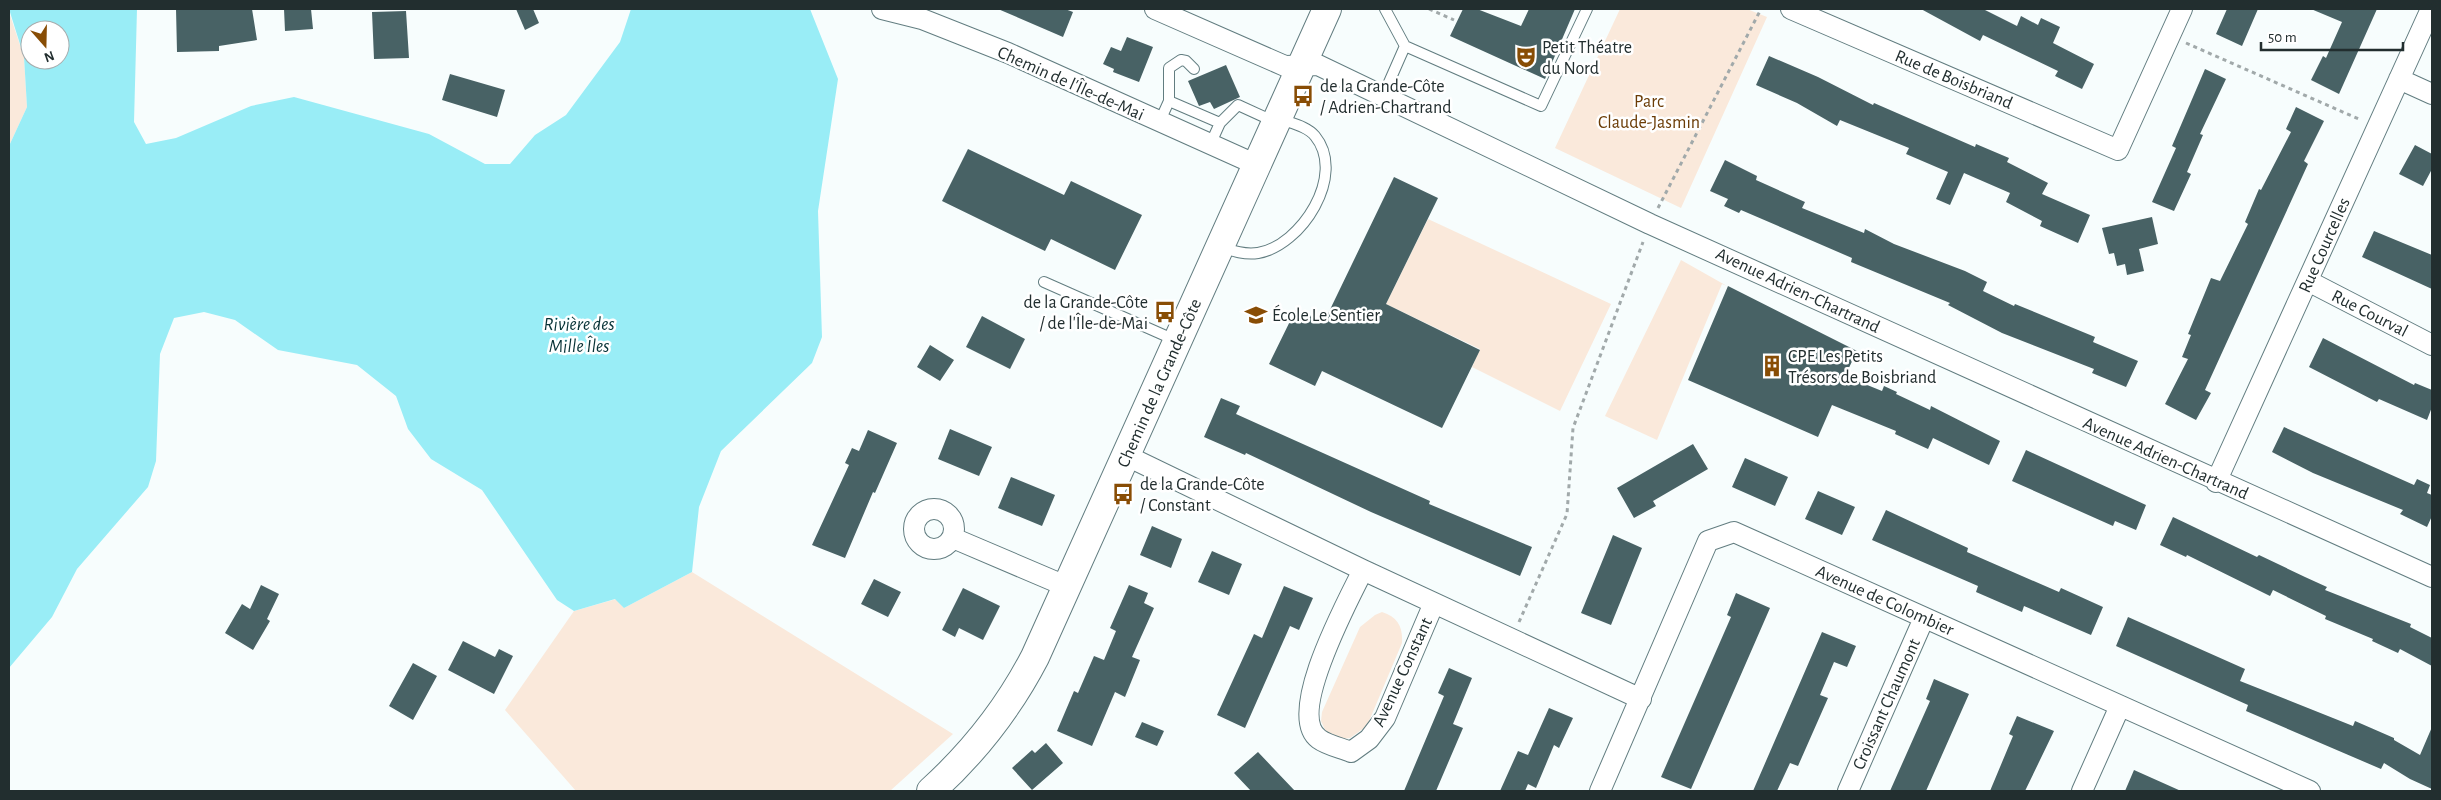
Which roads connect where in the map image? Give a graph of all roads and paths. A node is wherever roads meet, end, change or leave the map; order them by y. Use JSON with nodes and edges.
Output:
{"nodes":[{"id":1,"x":882,"y":9,"type":"edge"},
{"id":2,"x":1155,"y":9,"type":"edge"},
{"id":3,"x":1327,"y":9,"type":"edge"},
{"id":4,"x":1385,"y":9,"type":"edge"},
{"id":5,"x":1429,"y":9,"type":"edge"},
{"id":6,"x":1587,"y":9,"type":"edge"},
{"id":7,"x":1762,"y":9,"type":"edge"},
{"id":8,"x":1791,"y":9,"type":"edge"},
{"id":9,"x":2182,"y":9,"type":"edge"},
{"id":10,"x":2431,"y":9,"type":"edge"},
{"id":11,"x":1454,"y":20,"type":"dead end"},
{"id":12,"x":2169,"y":36,"type":"junction"},
{"id":13,"x":1406,"y":46,"type":"junction"},
{"id":14,"x":1302,"y":65,"type":"junction"},
{"id":15,"x":1194,"y":69,"type":"dead end"},
{"id":16,"x":2399,"y":79,"type":"junction"},
{"id":17,"x":2432,"y":94,"type":"edge"},
{"id":18,"x":1383,"y":96,"type":"junction"},
{"id":19,"x":1170,"y":101,"type":"junction"},
{"id":20,"x":1277,"y":120,"type":"junction"},
{"id":21,"x":1159,"y":123,"type":"junction"},
{"id":22,"x":1220,"y":123,"type":"junction"},
{"id":23,"x":2378,"y":127,"type":"junction"},
{"id":24,"x":1210,"y":144,"type":"junction"},
{"id":25,"x":1257,"y":165,"type":"junction"},
{"id":26,"x":1650,"y":224,"type":"junction"},
{"id":27,"x":1220,"y":246,"type":"junction"},
{"id":28,"x":2308,"y":281,"type":"junction"},
{"id":29,"x":1044,"y":282,"type":"dead end"},
{"id":30,"x":1177,"y":341,"type":"junction"},
{"id":31,"x":2432,"y":345,"type":"edge"},
{"id":32,"x":1127,"y":456,"type":"junction"},
{"id":33,"x":2216,"y":482,"type":"junction"},
{"id":34,"x":953,"y":538,"type":"dead end"},
{"id":35,"x":1363,"y":570,"type":"junction"},
{"id":36,"x":2432,"y":578,"type":"edge"},
{"id":37,"x":1068,"y":587,"type":"junction"},
{"id":38,"x":1434,"y":603,"type":"junction"},
{"id":39,"x":1924,"y":618,"type":"junction"},
{"id":40,"x":1512,"y":638,"type":"junction"},
{"id":41,"x":1642,"y":699,"type":"junction"},
{"id":42,"x":2120,"y":706,"type":"junction"},
{"id":43,"x":932,"y":791,"type":"edge"},
{"id":44,"x":1600,"y":791,"type":"edge"},
{"id":45,"x":1848,"y":791,"type":"edge"},
{"id":46,"x":2082,"y":791,"type":"edge"},
{"id":47,"x":2310,"y":791,"type":"edge"}],
"edges":[{"from":1,"to":21,"type":"street","name":"Chemin de l'Île-de-Mai"},
{"from":2,"to":14,"type":"street","name":"Avenue Adrien-Chartrand"},
{"from":3,"to":14,"type":"main road","name":"Chemin de la Grande-Côte"},
{"from":4,"to":13,"type":"lane"},
{"from":5,"to":11,"type":"path"},
{"from":6,"to":13,"type":"lane"},
{"from":7,"to":26,"type":"path"},
{"from":8,"to":12,"type":"street","name":"Rue de Boisbriand"},
{"from":9,"to":12,"type":"street"},
{"from":10,"to":16,"type":"street","name":"Rue Courcelles"},
{"from":12,"to":23,"type":"path"},
{"from":13,"to":18,"type":"lane"},
{"from":14,"to":18,"type":"street","name":"Avenue Adrien-Chartrand"},
{"from":14,"to":20,"type":"main road","name":"Chemin de la Grande-Côte"},
{"from":15,"to":19,"type":"lane"},
{"from":16,"to":17,"type":"street"},
{"from":16,"to":23,"type":"street","name":"Rue Courcelles"},
{"from":18,"to":26,"type":"street","name":"Avenue Adrien-Chartrand"},
{"from":19,"to":21,"type":"lane"},
{"from":19,"to":22,"type":"lane"},
{"from":20,"to":22,"type":"lane"},
{"from":20,"to":25,"type":"main road","name":"Chemin de la Grande-Côte"},
{"from":20,"to":27,"type":"lane"},
{"from":21,"to":24,"type":"street","name":"Chemin de l'Île-de-Mai"},
{"from":22,"to":24,"type":"lane"},
{"from":23,"to":28,"type":"street","name":"Rue Courcelles"},
{"from":24,"to":25,"type":"street","name":"Chemin de l'Île-de-Mai"},
{"from":25,"to":27,"type":"main road","name":"Chemin de la Grande-Côte"},
{"from":26,"to":33,"type":"street","name":"Avenue Adrien-Chartrand"},
{"from":26,"to":40,"type":"path"},
{"from":27,"to":30,"type":"main road","name":"Chemin de la Grande-Côte"},
{"from":28,"to":31,"type":"street","name":"Rue Courval"},
{"from":28,"to":33,"type":"street","name":"Rue Courcelles"},
{"from":29,"to":30,"type":"lane"},
{"from":30,"to":32,"type":"main road","name":"Chemin de la Grande-Côte"},
{"from":32,"to":35,"type":"street","name":"Avenue Constant"},
{"from":32,"to":37,"type":"main road","name":"Chemin de la Grande-Côte"},
{"from":33,"to":36,"type":"street","name":"Avenue Adrien-Chartrand"},
{"from":34,"to":37,"type":"street"},
{"from":35,"to":38,"type":"street","name":"Avenue Constant"},
{"from":35,"to":38,"type":"street","name":"Avenue Constant"},
{"from":37,"to":43,"type":"main road","name":"Chemin de la Grande-Côte"},
{"from":38,"to":40,"type":"street","name":"Avenue Constant"},
{"from":39,"to":41,"type":"street","name":"Avenue de Colombier"},
{"from":39,"to":42,"type":"street","name":"Avenue de Colombier"},
{"from":39,"to":45,"type":"street","name":"Croissant Chaumont"},
{"from":40,"to":41,"type":"street","name":"Avenue Constant"},
{"from":41,"to":44,"type":"street","name":"Avenue de Colombier"},
{"from":42,"to":46,"type":"street"},
{"from":42,"to":47,"type":"street","name":"Avenue de Colombier"}]}
